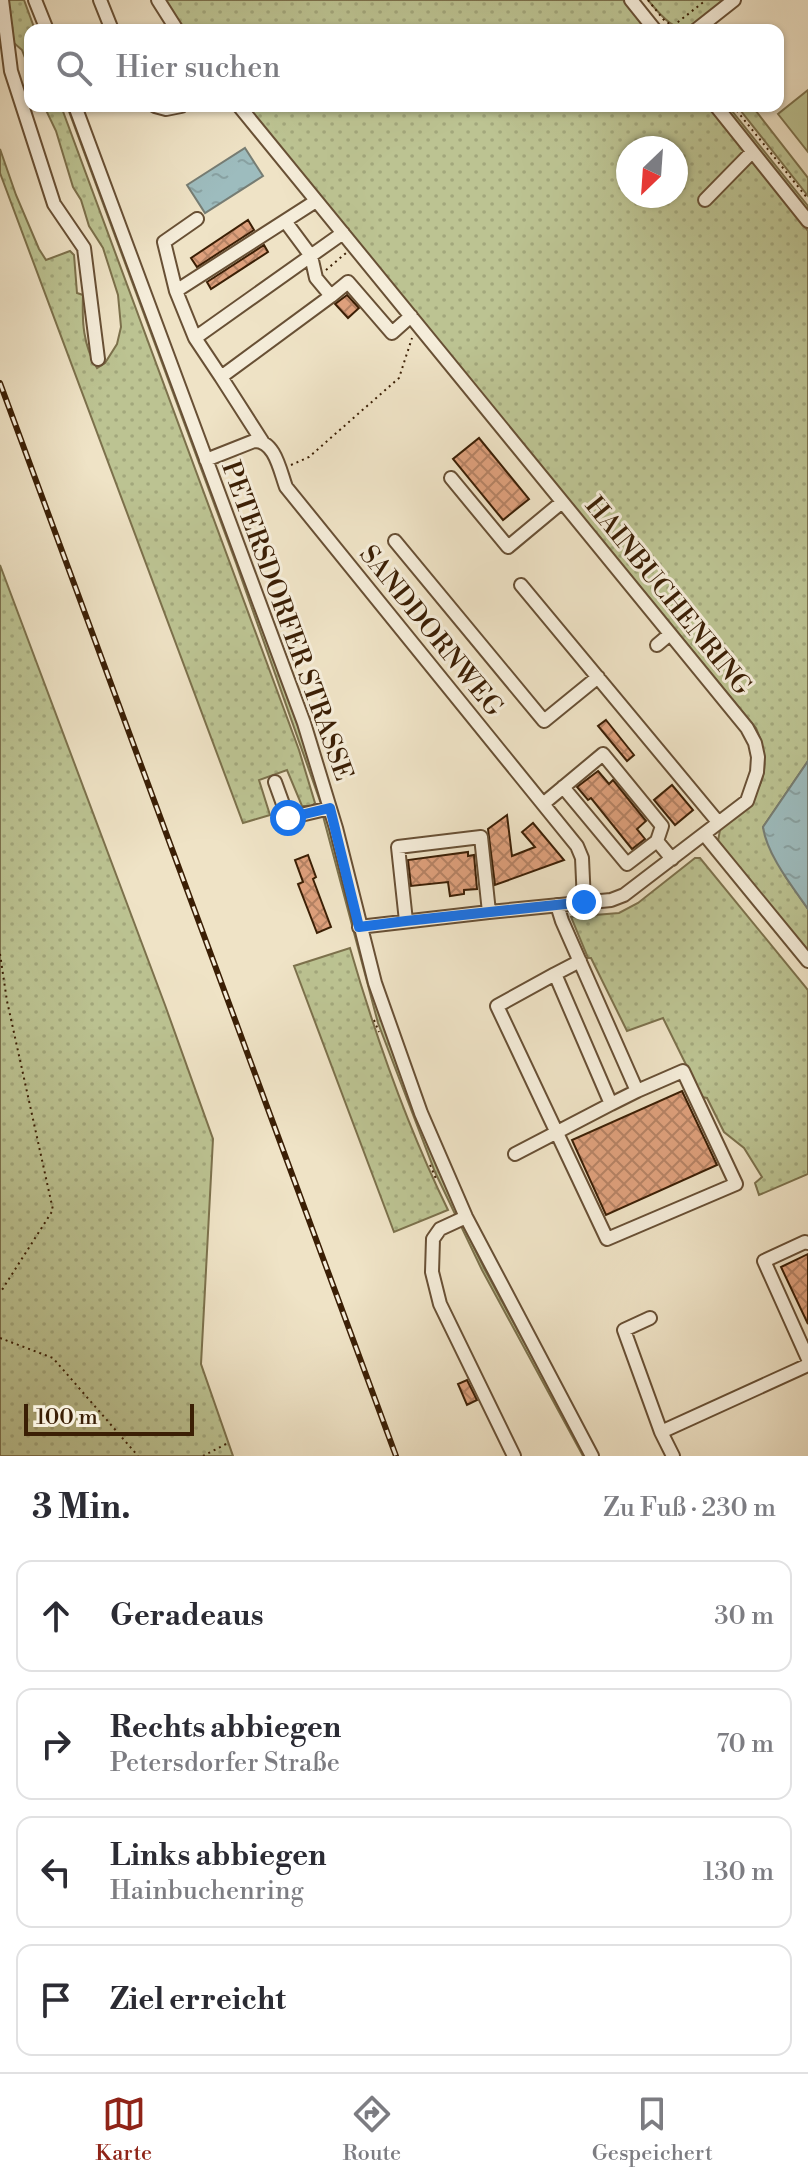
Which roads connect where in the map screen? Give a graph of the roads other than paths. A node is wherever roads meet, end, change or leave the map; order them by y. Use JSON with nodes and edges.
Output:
{"nodes":[{"id":1,"x":2,"y":0,"type":"edge"},
{"id":2,"x":35,"y":0,"type":"edge"},
{"id":3,"x":100,"y":0,"type":"edge"},
{"id":4,"x":158,"y":0,"type":"edge"},
{"id":5,"x":631,"y":0,"type":"edge"},
{"id":6,"x":734,"y":0,"type":"edge"},
{"id":7,"x":45,"y":24,"type":"edge"},
{"id":8,"x":110,"y":24,"type":"edge"},
{"id":9,"x":173,"y":24,"type":"edge"},
{"id":10,"x":650,"y":24,"type":"edge"},
{"id":11,"x":704,"y":24,"type":"edge"},
{"id":12,"x":24,"y":111,"type":"edge"},
{"id":13,"x":24,"y":112,"type":"edge"},
{"id":14,"x":77,"y":112,"type":"edge"},
{"id":15,"x":244,"y":112,"type":"edge"},
{"id":16,"x":721,"y":112,"type":"edge"},
{"id":17,"x":752,"y":152,"type":"junction"},
{"id":18,"x":705,"y":200,"type":"dead end"},
{"id":19,"x":316,"y":201,"type":"junction"},
{"id":20,"x":197,"y":219,"type":"dead end"},
{"id":21,"x":285,"y":221,"type":"junction"},
{"id":22,"x":808,"y":221,"type":"edge"},
{"id":23,"x":343,"y":233,"type":"junction"},
{"id":24,"x":311,"y":256,"type":"junction"},
{"id":25,"x":176,"y":291,"type":"junction"},
{"id":26,"x":331,"y":296,"type":"junction"},
{"id":27,"x":411,"y":316,"type":"junction"},
{"id":28,"x":195,"y":338,"type":"junction"},
{"id":29,"x":98,"y":359,"type":"dead end"},
{"id":30,"x":221,"y":377,"type":"junction"},
{"id":31,"x":262,"y":441,"type":"junction"},
{"id":32,"x":206,"y":460,"type":"junction"},
{"id":33,"x":451,"y":478,"type":"dead end"},
{"id":34,"x":562,"y":502,"type":"junction"},
{"id":35,"x":395,"y":541,"type":"dead end"},
{"id":36,"x":521,"y":585,"type":"dead end"},
{"id":37,"x":670,"y":634,"type":"junction"},
{"id":38,"x":657,"y":645,"type":"dead end"},
{"id":39,"x":598,"y":677,"type":"junction"},
{"id":40,"x":275,"y":782,"type":"dead end"},
{"id":41,"x":563,"y":787,"type":"junction"},
{"id":42,"x":543,"y":804,"type":"junction"},
{"id":43,"x":330,"y":808,"type":"junction"},
{"id":44,"x":718,"y":822,"type":"junction"},
{"id":45,"x":704,"y":834,"type":"junction"},
{"id":46,"x":657,"y":841,"type":"junction"},
{"id":47,"x":672,"y":859,"type":"junction"},
{"id":48,"x":584,"y":902,"type":"junction"},
{"id":49,"x":557,"y":905,"type":"junction"},
{"id":50,"x":489,"y":912,"type":"junction"},
{"id":51,"x":406,"y":921,"type":"junction"},
{"id":52,"x":359,"y":927,"type":"junction"},
{"id":53,"x":580,"y":961,"type":"junction"},
{"id":54,"x":808,"y":961,"type":"edge"},
{"id":55,"x":555,"y":974,"type":"junction"},
{"id":56,"x":637,"y":1091,"type":"junction"},
{"id":57,"x":611,"y":1104,"type":"junction"},
{"id":58,"x":557,"y":1132,"type":"junction"},
{"id":59,"x":515,"y":1154,"type":"dead end"},
{"id":60,"x":466,"y":1217,"type":"junction"},
{"id":61,"x":808,"y":1243,"type":"edge"},
{"id":62,"x":650,"y":1318,"type":"dead end"},
{"id":63,"x":808,"y":1359,"type":"edge"},
{"id":64,"x":808,"y":1365,"type":"edge"},
{"id":65,"x":661,"y":1432,"type":"junction"},
{"id":66,"x":514,"y":1456,"type":"edge"},
{"id":67,"x":592,"y":1456,"type":"edge"},
{"id":68,"x":673,"y":1456,"type":"edge"}],
"edges":[{"from":1,"to":12,"type":"street"},
{"from":2,"to":7,"type":"street"},
{"from":3,"to":8,"type":"street"},
{"from":4,"to":9,"type":"street"},
{"from":5,"to":10,"type":"street"},
{"from":6,"to":11,"type":"street"},
{"from":13,"to":29,"type":"street"},
{"from":14,"to":32,"type":"street","name":"PETERSDORFER STRASSE"},
{"from":15,"to":19,"type":"street","name":"HAINBUCHENRING"},
{"from":16,"to":17,"type":"street"},
{"from":17,"to":18,"type":"street"},
{"from":17,"to":22,"type":"street"},
{"from":19,"to":21,"type":"street"},
{"from":19,"to":23,"type":"street","name":"HAINBUCHENRING"},
{"from":20,"to":25,"type":"street","name":"SANDDORNWEG"},
{"from":21,"to":24,"type":"street"},
{"from":21,"to":25,"type":"street"},
{"from":23,"to":24,"type":"street"},
{"from":23,"to":27,"type":"street","name":"HAINBUCHENRING"},
{"from":24,"to":26,"type":"street"},
{"from":24,"to":28,"type":"street"},
{"from":25,"to":28,"type":"street","name":"SANDDORNWEG"},
{"from":26,"to":27,"type":"street"},
{"from":26,"to":30,"type":"street"},
{"from":27,"to":34,"type":"street","name":"HAINBUCHENRING"},
{"from":28,"to":30,"type":"street","name":"SANDDORNWEG"},
{"from":30,"to":31,"type":"street","name":"SANDDORNWEG"},
{"from":31,"to":32,"type":"street"},
{"from":31,"to":42,"type":"street","name":"SANDDORNWEG"},
{"from":32,"to":43,"type":"street","name":"PETERSDORFER STRASSE"},
{"from":33,"to":34,"type":"street"},
{"from":34,"to":37,"type":"street","name":"HAINBUCHENRING"},
{"from":35,"to":39,"type":"street"},
{"from":36,"to":39,"type":"street"},
{"from":37,"to":38,"type":"street"},
{"from":37,"to":44,"type":"street","name":"HAINBUCHENRING"},
{"from":39,"to":44,"type":"street"},
{"from":40,"to":43,"type":"street"},
{"from":41,"to":42,"type":"street"},
{"from":41,"to":46,"type":"street"},
{"from":41,"to":46,"type":"street"},
{"from":42,"to":48,"type":"street","name":"SANDDORNWEG"},
{"from":43,"to":52,"type":"street","name":"PETERSDORFER STRASSE"},
{"from":44,"to":45,"type":"street","name":"HAINBUCHENRING"},
{"from":45,"to":47,"type":"street","name":"HAINBUCHENRING"},
{"from":45,"to":54,"type":"street"},
{"from":46,"to":47,"type":"street"},
{"from":47,"to":48,"type":"street","name":"HAINBUCHENRING"},
{"from":48,"to":49,"type":"street","name":"HAINBUCHENRING"},
{"from":49,"to":50,"type":"street","name":"HAINBUCHENRING"},
{"from":49,"to":53,"type":"street"},
{"from":50,"to":51,"type":"street","name":"HAINBUCHENRING"},
{"from":50,"to":51,"type":"street"},
{"from":51,"to":52,"type":"street","name":"HAINBUCHENRING"},
{"from":52,"to":60,"type":"street","name":"PETERSDORFER STRASSE"},
{"from":53,"to":55,"type":"street"},
{"from":53,"to":56,"type":"street"},
{"from":55,"to":57,"type":"street"},
{"from":55,"to":58,"type":"street"},
{"from":56,"to":57,"type":"street"},
{"from":56,"to":58,"type":"street"},
{"from":57,"to":58,"type":"street"},
{"from":58,"to":59,"type":"street"},
{"from":60,"to":66,"type":"street"},
{"from":60,"to":67,"type":"street","name":"PETERSDORFER STRASSE"},
{"from":61,"to":63,"type":"street"},
{"from":62,"to":65,"type":"street"},
{"from":64,"to":65,"type":"street"},
{"from":65,"to":68,"type":"street"}]}
